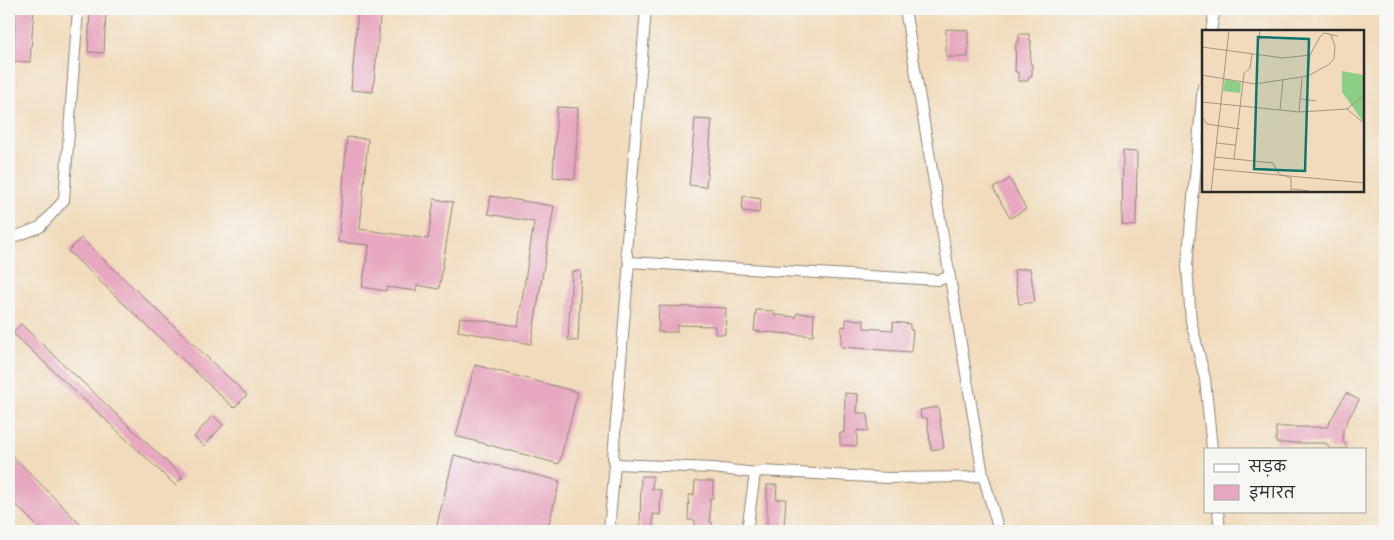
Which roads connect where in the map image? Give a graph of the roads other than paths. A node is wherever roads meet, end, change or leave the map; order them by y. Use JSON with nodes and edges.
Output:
{"nodes":[{"id":1,"x":78,"y":9,"type":"edge"},
{"id":2,"x":646,"y":9,"type":"edge"},
{"id":3,"x":905,"y":9,"type":"edge"},
{"id":4,"x":1215,"y":9,"type":"edge"},
{"id":5,"x":1211,"y":30,"type":"edge"},
{"id":6,"x":1202,"y":97,"type":"edge"},
{"id":7,"x":9,"y":239,"type":"edge"},
{"id":8,"x":628,"y":262,"type":"junction"},
{"id":9,"x":950,"y":277,"type":"junction"},
{"id":10,"x":1212,"y":448,"type":"edge"},
{"id":11,"x":615,"y":464,"type":"junction"},
{"id":12,"x":755,"y":473,"type":"junction"},
{"id":13,"x":983,"y":475,"type":"junction"},
{"id":14,"x":1218,"y":512,"type":"edge"},
{"id":15,"x":609,"y":531,"type":"edge"},
{"id":16,"x":747,"y":531,"type":"edge"},
{"id":17,"x":999,"y":531,"type":"edge"},
{"id":18,"x":1220,"y":531,"type":"edge"}],
"edges":[{"from":1,"to":7,"type":"street"},
{"from":2,"to":8,"type":"street"},
{"from":3,"to":9,"type":"street"},
{"from":4,"to":5,"type":"street"},
{"from":6,"to":10,"type":"street"},
{"from":8,"to":9,"type":"street"},
{"from":8,"to":11,"type":"street"},
{"from":9,"to":13,"type":"street"},
{"from":11,"to":12,"type":"street"},
{"from":11,"to":15,"type":"street"},
{"from":12,"to":13,"type":"street"},
{"from":12,"to":16,"type":"street"},
{"from":13,"to":17,"type":"street"},
{"from":14,"to":18,"type":"street"}]}
